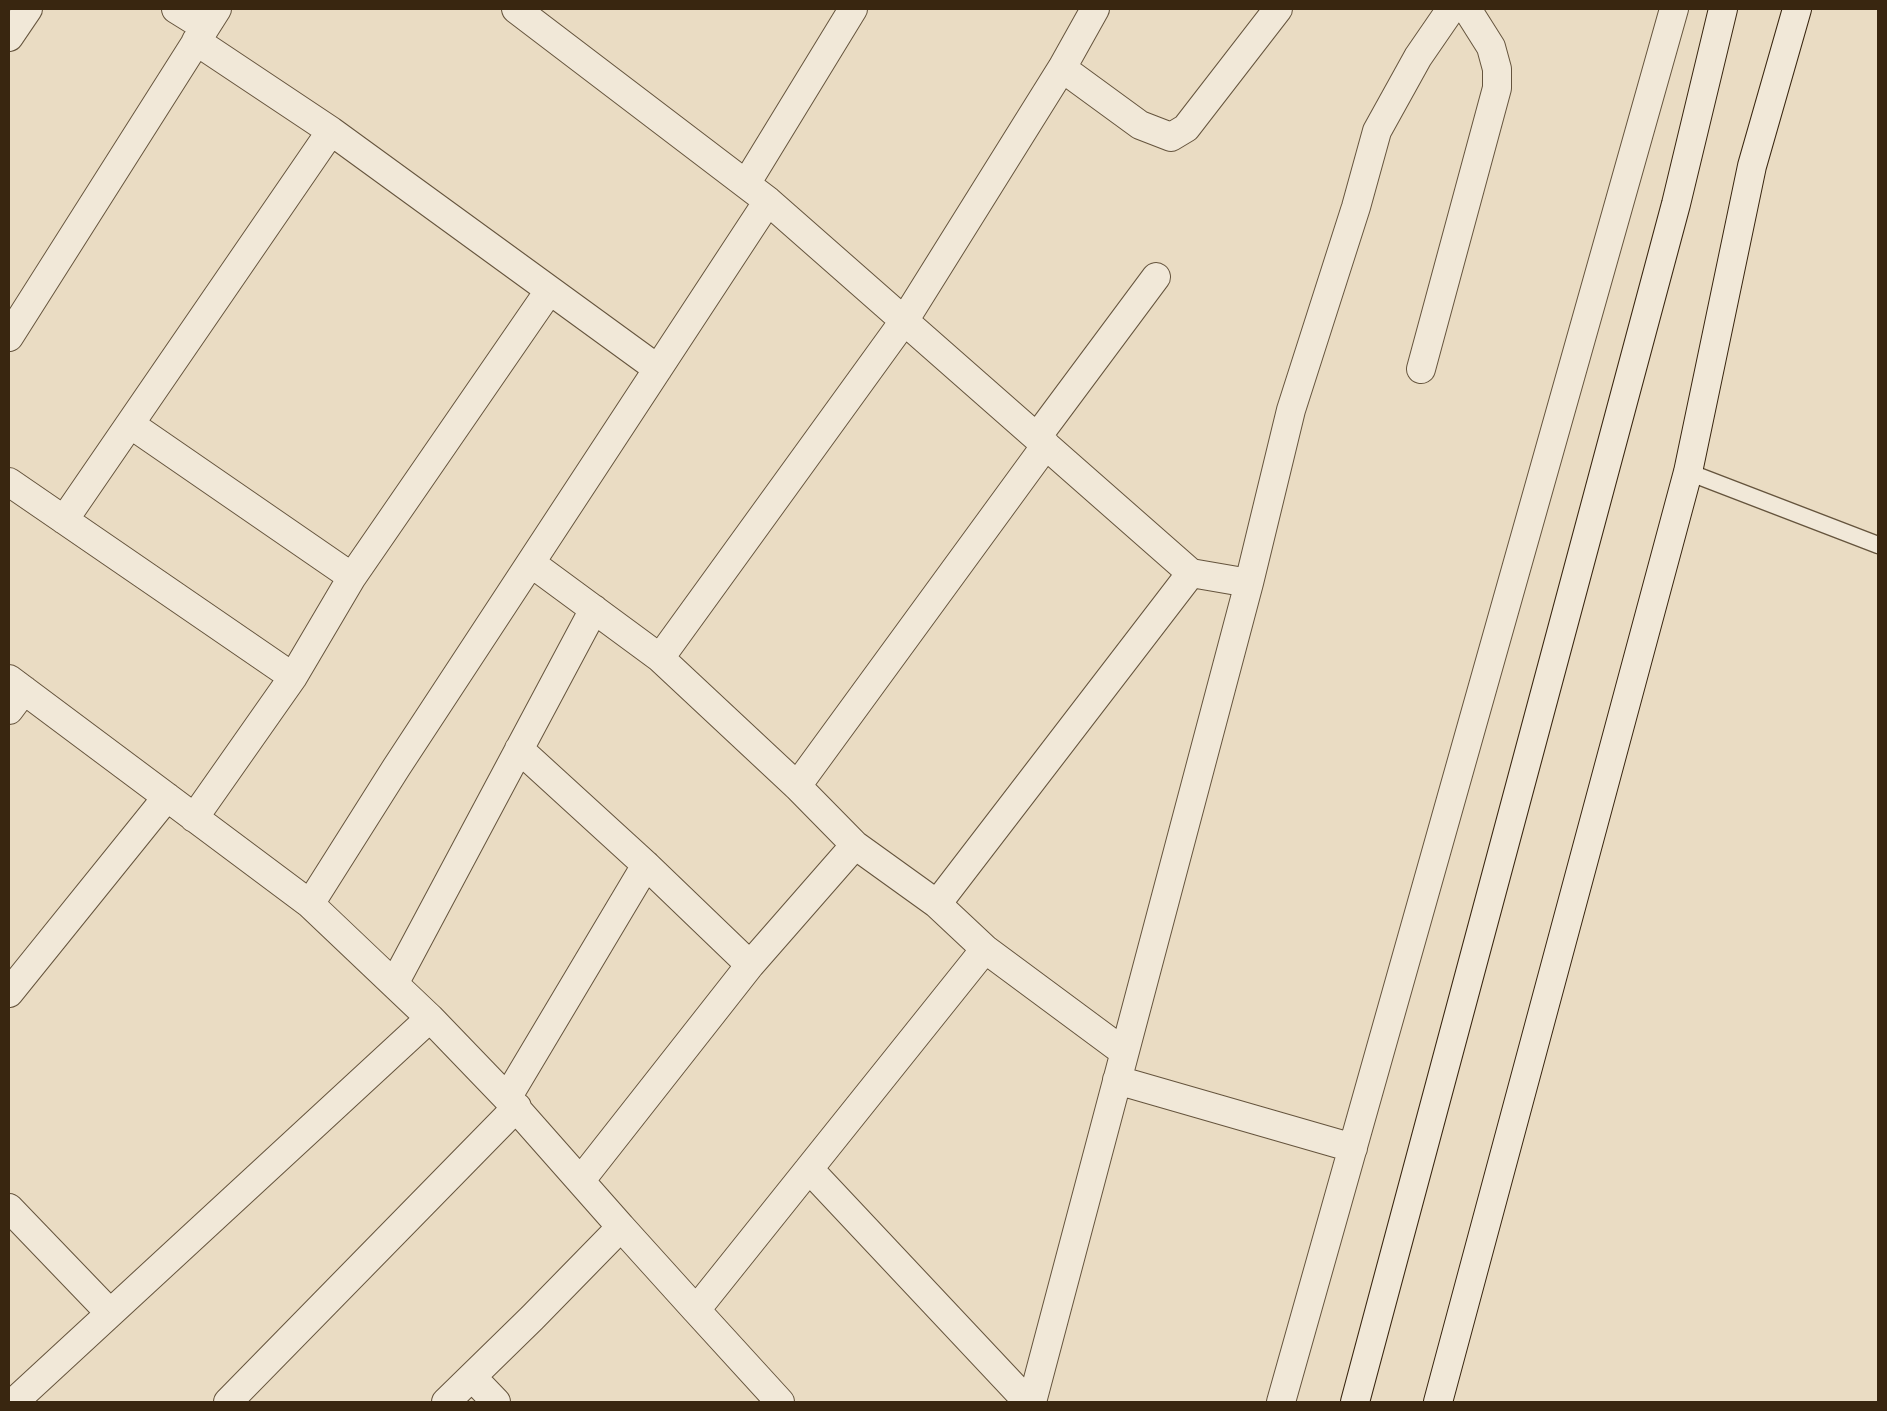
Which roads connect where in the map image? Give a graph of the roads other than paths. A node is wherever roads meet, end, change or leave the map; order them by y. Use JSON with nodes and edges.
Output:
{"nodes":[{"id":1,"x":28,"y":9,"type":"edge"},
{"id":2,"x":176,"y":9,"type":"edge"},
{"id":3,"x":516,"y":9,"type":"edge"},
{"id":4,"x":853,"y":9,"type":"edge"},
{"id":5,"x":1095,"y":9,"type":"edge"},
{"id":6,"x":1278,"y":9,"type":"edge"},
{"id":7,"x":1451,"y":9,"type":"edge"},
{"id":8,"x":1467,"y":9,"type":"edge"},
{"id":9,"x":1674,"y":9,"type":"edge"},
{"id":10,"x":1722,"y":9,"type":"edge"},
{"id":11,"x":1797,"y":9,"type":"edge"},
{"id":12,"x":206,"y":25,"type":"edge"},
{"id":13,"x":9,"y":37,"type":"edge"},
{"id":14,"x":1062,"y":68,"type":"junction"},
{"id":15,"x":331,"y":131,"type":"junction"},
{"id":16,"x":746,"y":184,"type":"junction"},
{"id":17,"x":768,"y":201,"type":"junction"},
{"id":18,"x":1156,"y":277,"type":"dead end"},
{"id":19,"x":549,"y":291,"type":"junction"},
{"id":20,"x":904,"y":321,"type":"junction"},
{"id":21,"x":9,"y":337,"type":"edge"},
{"id":22,"x":658,"y":369,"type":"junction"},
{"id":23,"x":1421,"y":369,"type":"dead end"},
{"id":24,"x":130,"y":424,"type":"junction"},
{"id":25,"x":1042,"y":441,"type":"junction"},
{"id":26,"x":1688,"y":472,"type":"junction"},
{"id":27,"x":9,"y":482,"type":"edge"},
{"id":28,"x":64,"y":520,"type":"junction"},
{"id":29,"x":1878,"y":545,"type":"edge"},
{"id":30,"x":531,"y":563,"type":"junction"},
{"id":31,"x":1191,"y":572,"type":"junction"},
{"id":32,"x":352,"y":577,"type":"junction"},
{"id":33,"x":1249,"y":582,"type":"junction"},
{"id":34,"x":594,"y":609,"type":"junction"},
{"id":35,"x":660,"y":658,"type":"junction"},
{"id":36,"x":293,"y":677,"type":"junction"},
{"id":37,"x":14,"y":693,"type":"edge"},
{"id":38,"x":520,"y":749,"type":"junction"},
{"id":39,"x":797,"y":786,"type":"junction"},
{"id":40,"x":167,"y":797,"type":"junction"},
{"id":41,"x":194,"y":818,"type":"junction"},
{"id":42,"x":855,"y":845,"type":"junction"},
{"id":43,"x":646,"y":865,"type":"junction"},
{"id":44,"x":310,"y":904,"type":"junction"},
{"id":45,"x":937,"y":904,"type":"junction"},
{"id":46,"x":985,"y":949,"type":"junction"},
{"id":47,"x":750,"y":965,"type":"junction"},
{"id":48,"x":394,"y":984,"type":"junction"},
{"id":49,"x":9,"y":993,"type":"edge"},
{"id":50,"x":430,"y":1018,"type":"junction"},
{"id":51,"x":1124,"y":1052,"type":"junction"},
{"id":52,"x":1117,"y":1080,"type":"junction"},
{"id":53,"x":512,"y":1102,"type":"junction"},
{"id":54,"x":1353,"y":1148,"type":"junction"},
{"id":55,"x":808,"y":1169,"type":"junction"},
{"id":56,"x":581,"y":1180,"type":"junction"},
{"id":57,"x":9,"y":1208,"type":"edge"},
{"id":58,"x":621,"y":1227,"type":"junction"},
{"id":59,"x":696,"y":1310,"type":"junction"},
{"id":60,"x":110,"y":1313,"type":"junction"},
{"id":61,"x":472,"y":1376,"type":"junction"},
{"id":62,"x":14,"y":1402,"type":"edge"},
{"id":63,"x":228,"y":1402,"type":"edge"},
{"id":64,"x":446,"y":1402,"type":"edge"},
{"id":65,"x":496,"y":1402,"type":"edge"},
{"id":66,"x":780,"y":1402,"type":"edge"},
{"id":67,"x":1030,"y":1402,"type":"edge"},
{"id":68,"x":1281,"y":1402,"type":"edge"},
{"id":69,"x":1355,"y":1402,"type":"edge"},
{"id":70,"x":1438,"y":1402,"type":"edge"}],
"edges":[{"from":1,"to":13,"type":"street"},
{"from":2,"to":12,"type":"street"},
{"from":3,"to":16,"type":"street"},
{"from":4,"to":16,"type":"street"},
{"from":5,"to":14,"type":"street"},
{"from":6,"to":14,"type":"street"},
{"from":7,"to":33,"type":"street"},
{"from":8,"to":23,"type":"street"},
{"from":9,"to":54,"type":"street"},
{"from":10,"to":69,"type":"street"},
{"from":11,"to":26,"type":"street"},
{"from":12,"to":15,"type":"street"},
{"from":12,"to":21,"type":"street"},
{"from":14,"to":20,"type":"street"},
{"from":15,"to":19,"type":"street"},
{"from":15,"to":24,"type":"street"},
{"from":16,"to":17,"type":"street"},
{"from":17,"to":20,"type":"street"},
{"from":17,"to":22,"type":"street"},
{"from":18,"to":25,"type":"street"},
{"from":19,"to":22,"type":"street"},
{"from":19,"to":32,"type":"street"},
{"from":20,"to":25,"type":"street"},
{"from":20,"to":35,"type":"street"},
{"from":22,"to":30,"type":"street"},
{"from":24,"to":28,"type":"street"},
{"from":24,"to":32,"type":"street"},
{"from":25,"to":31,"type":"street"},
{"from":25,"to":39,"type":"street"},
{"from":26,"to":29,"type":"lane"},
{"from":26,"to":70,"type":"street"},
{"from":27,"to":28,"type":"street"},
{"from":28,"to":36,"type":"street"},
{"from":30,"to":34,"type":"street"},
{"from":30,"to":44,"type":"street"},
{"from":31,"to":33,"type":"street"},
{"from":31,"to":45,"type":"street"},
{"from":32,"to":36,"type":"street"},
{"from":33,"to":51,"type":"street"},
{"from":34,"to":35,"type":"street"},
{"from":34,"to":38,"type":"street"},
{"from":35,"to":39,"type":"street"},
{"from":36,"to":41,"type":"street"},
{"from":37,"to":40,"type":"street"},
{"from":38,"to":43,"type":"street"},
{"from":38,"to":48,"type":"street"},
{"from":39,"to":42,"type":"street"},
{"from":40,"to":41,"type":"street"},
{"from":40,"to":49,"type":"street"},
{"from":41,"to":44,"type":"street"},
{"from":42,"to":45,"type":"street"},
{"from":42,"to":47,"type":"street"},
{"from":43,"to":47,"type":"street"},
{"from":43,"to":53,"type":"street"},
{"from":44,"to":48,"type":"street"},
{"from":45,"to":46,"type":"street"},
{"from":46,"to":51,"type":"street"},
{"from":46,"to":55,"type":"street"},
{"from":47,"to":56,"type":"street"},
{"from":48,"to":50,"type":"street"},
{"from":50,"to":53,"type":"street"},
{"from":50,"to":60,"type":"street"},
{"from":51,"to":52,"type":"street"},
{"from":52,"to":54,"type":"street"},
{"from":52,"to":67,"type":"street"},
{"from":53,"to":56,"type":"street"},
{"from":53,"to":63,"type":"street"},
{"from":54,"to":68,"type":"street"},
{"from":55,"to":59,"type":"street"},
{"from":55,"to":67,"type":"street"},
{"from":56,"to":58,"type":"street"},
{"from":57,"to":60,"type":"street"},
{"from":58,"to":59,"type":"street"},
{"from":58,"to":61,"type":"street"},
{"from":59,"to":66,"type":"street"},
{"from":60,"to":62,"type":"street"},
{"from":61,"to":64,"type":"street"},
{"from":61,"to":65,"type":"street"}]}
